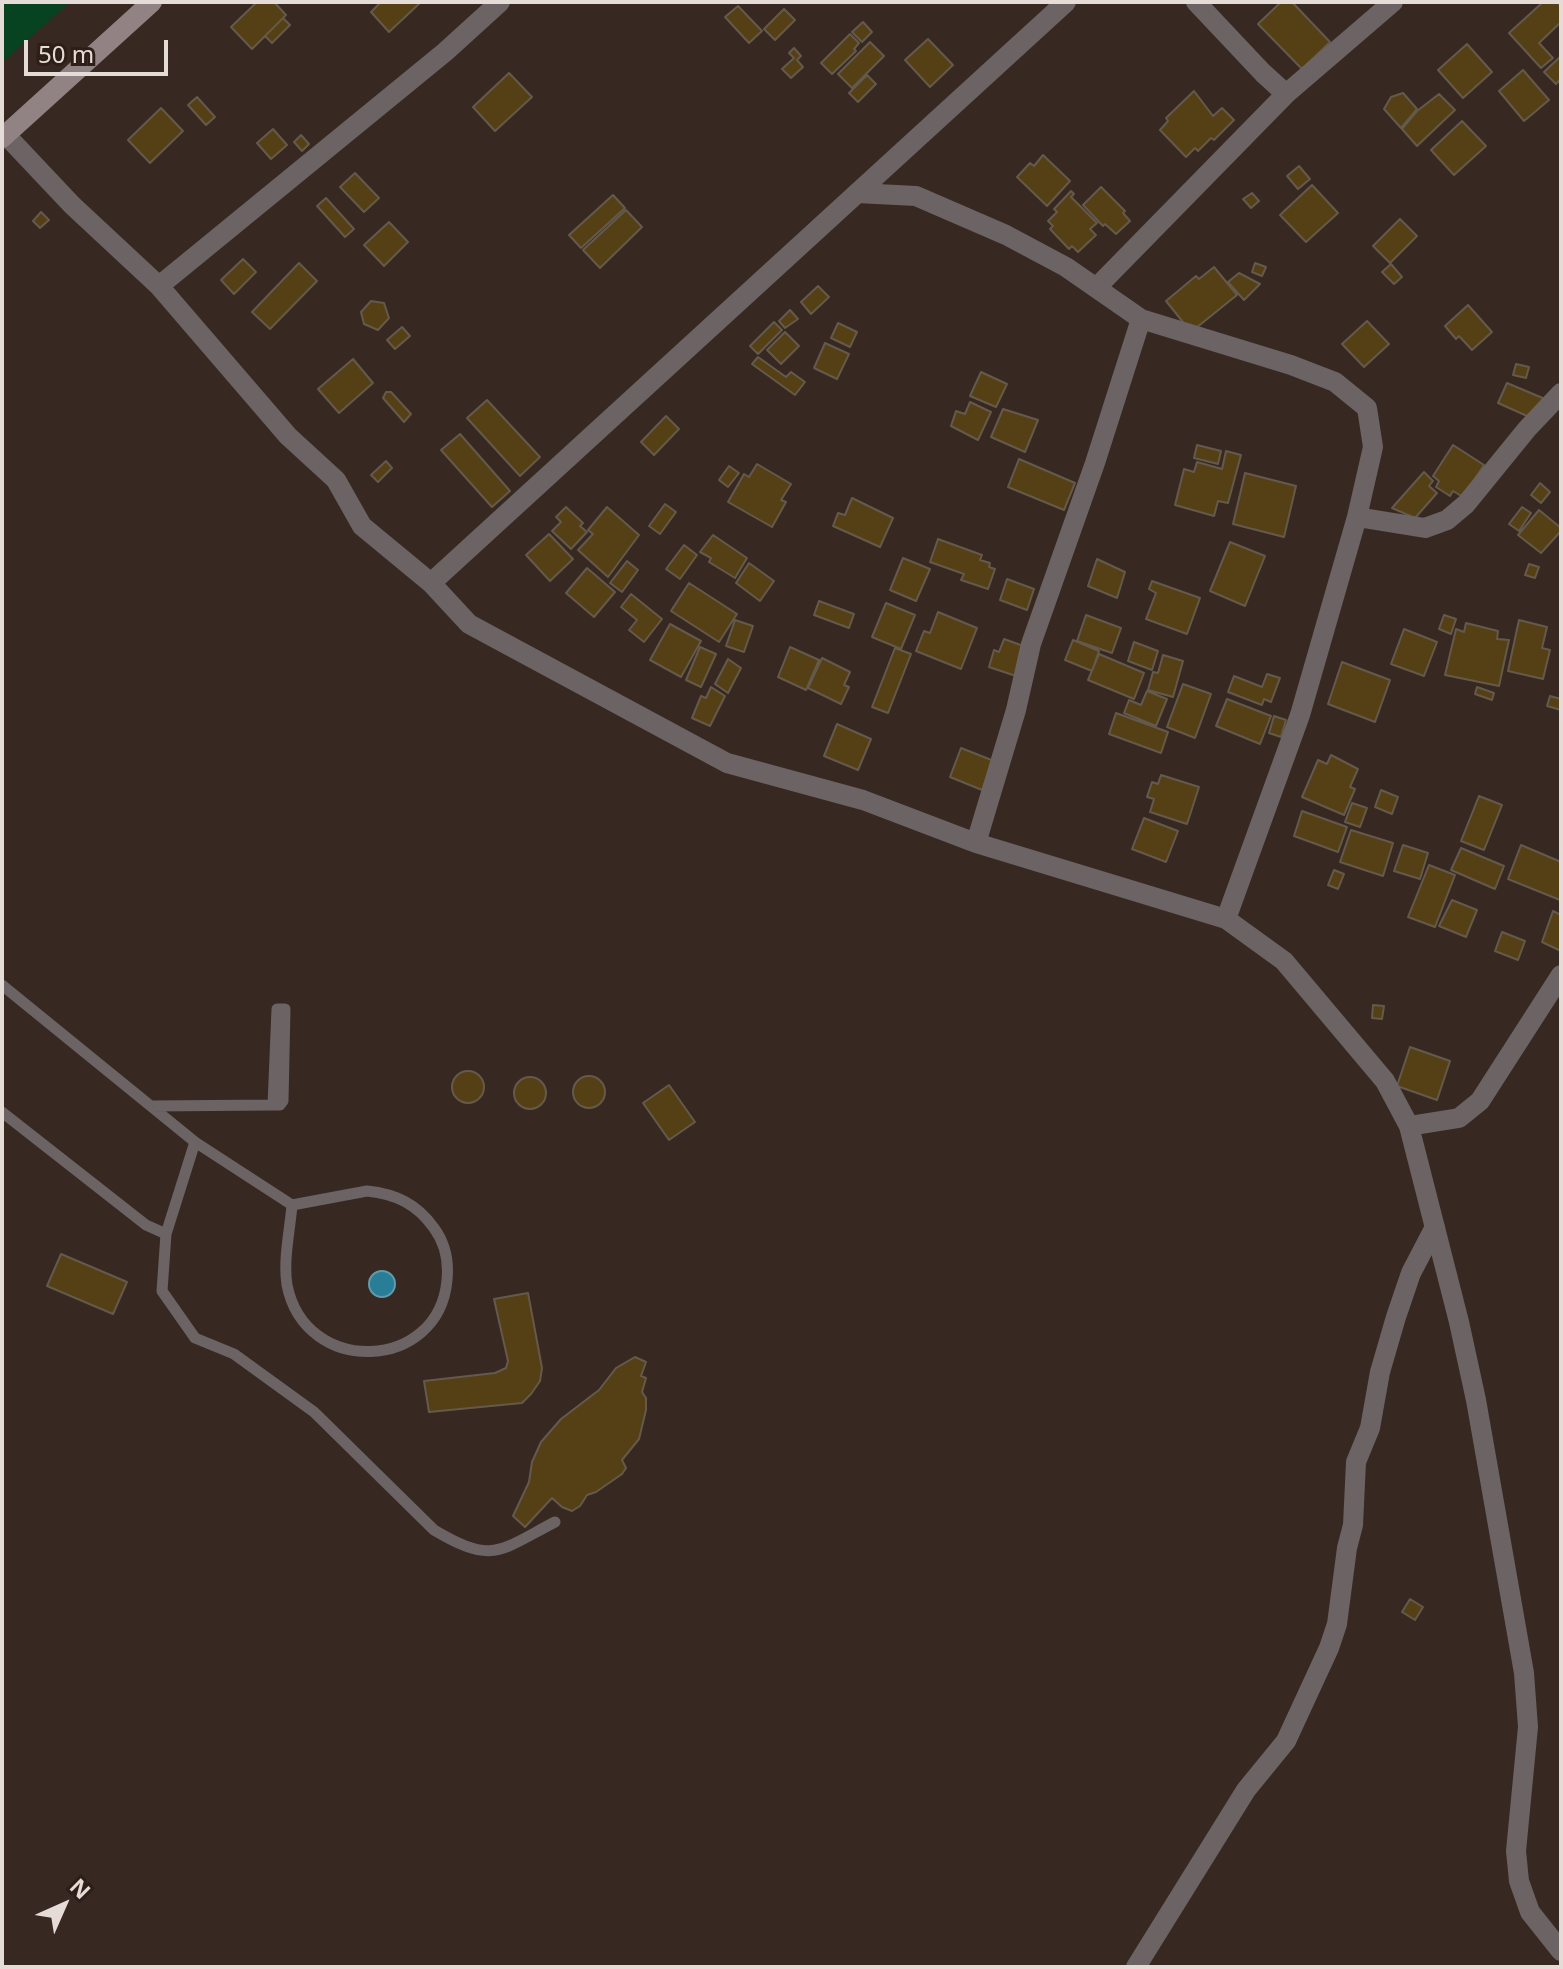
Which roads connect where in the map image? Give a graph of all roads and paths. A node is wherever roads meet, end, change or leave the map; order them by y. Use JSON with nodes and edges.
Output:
{"nodes":[{"id":1,"x":152,"y":2,"type":"edge"},
{"id":2,"x":500,"y":2,"type":"edge"},
{"id":3,"x":1066,"y":2,"type":"edge"},
{"id":4,"x":1196,"y":2,"type":"edge"},
{"id":5,"x":1393,"y":2,"type":"edge"},
{"id":6,"x":1286,"y":94,"type":"junction"},
{"id":7,"x":3,"y":137,"type":"edge"},
{"id":8,"x":857,"y":193,"type":"junction"},
{"id":9,"x":159,"y":286,"type":"junction"},
{"id":10,"x":1096,"y":288,"type":"junction"},
{"id":11,"x":1141,"y":319,"type":"junction"},
{"id":12,"x":1561,"y":393,"type":"edge"},
{"id":13,"x":1357,"y":517,"type":"junction"},
{"id":14,"x":431,"y":583,"type":"junction"},
{"id":15,"x":976,"y":843,"type":"junction"},
{"id":16,"x":1226,"y":919,"type":"junction"},
{"id":17,"x":1561,"y":975,"type":"edge"},
{"id":18,"x":2,"y":985,"type":"edge"},
{"id":19,"x":273,"y":1105,"type":"junction"},
{"id":20,"x":151,"y":1106,"type":"junction"},
{"id":21,"x":2,"y":1112,"type":"edge"},
{"id":22,"x":1409,"y":1126,"type":"junction"},
{"id":23,"x":195,"y":1142,"type":"junction"},
{"id":24,"x":292,"y":1205,"type":"junction"},
{"id":25,"x":1435,"y":1227,"type":"junction"},
{"id":26,"x":166,"y":1234,"type":"junction"},
{"id":27,"x":555,"y":1522,"type":"dead end"},
{"id":28,"x":1561,"y":1951,"type":"edge"},
{"id":29,"x":1136,"y":1967,"type":"edge"}],
"edges":[{"from":1,"to":7,"type":"main road"},
{"from":2,"to":9,"type":"street"},
{"from":3,"to":8,"type":"street"},
{"from":4,"to":6,"type":"street"},
{"from":5,"to":6,"type":"street"},
{"from":6,"to":10,"type":"street"},
{"from":7,"to":9,"type":"street"},
{"from":8,"to":10,"type":"street"},
{"from":8,"to":14,"type":"street"},
{"from":9,"to":14,"type":"street"},
{"from":10,"to":11,"type":"street"},
{"from":11,"to":13,"type":"street"},
{"from":11,"to":15,"type":"street"},
{"from":12,"to":13,"type":"street"},
{"from":13,"to":16,"type":"street"},
{"from":14,"to":15,"type":"street"},
{"from":15,"to":16,"type":"street"},
{"from":16,"to":22,"type":"street"},
{"from":17,"to":22,"type":"street"},
{"from":18,"to":20,"type":"lane"},
{"from":19,"to":19,"type":"lane"},
{"from":19,"to":20,"type":"lane"},
{"from":20,"to":23,"type":"lane"},
{"from":21,"to":26,"type":"lane"},
{"from":22,"to":25,"type":"street"},
{"from":23,"to":24,"type":"lane"},
{"from":23,"to":26,"type":"lane"},
{"from":24,"to":24,"type":"lane"},
{"from":25,"to":28,"type":"street"},
{"from":25,"to":29,"type":"street"},
{"from":26,"to":27,"type":"lane"}]}
